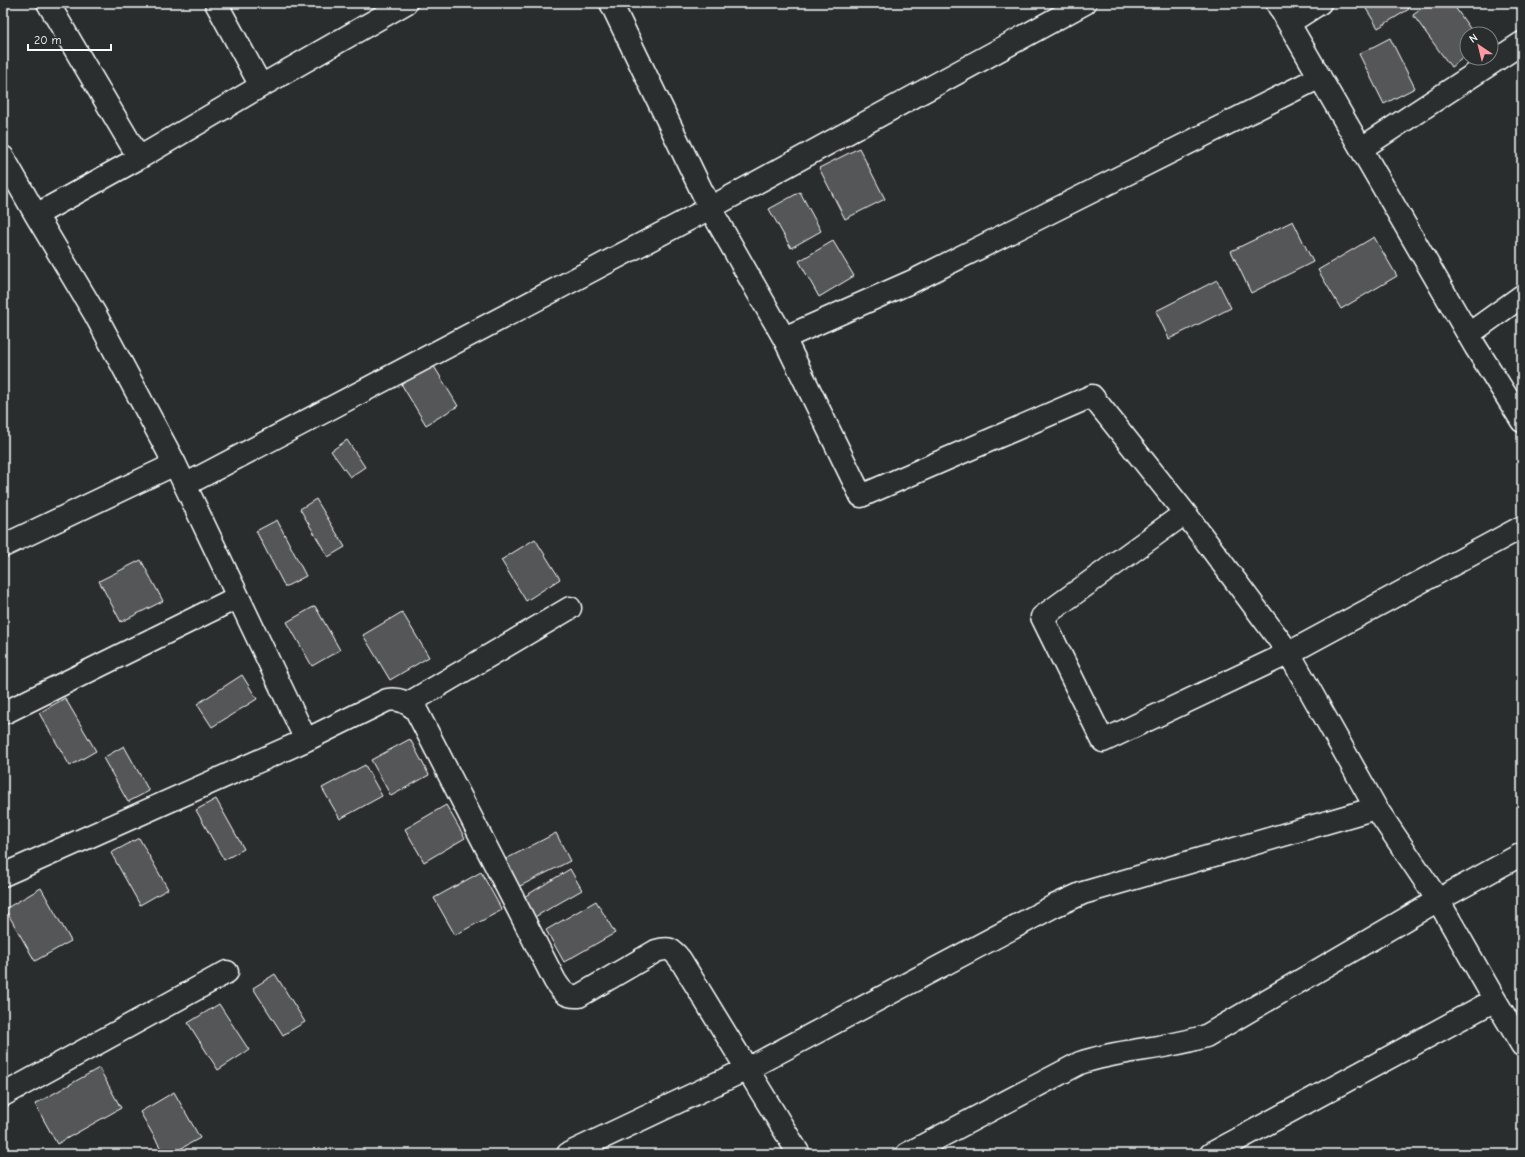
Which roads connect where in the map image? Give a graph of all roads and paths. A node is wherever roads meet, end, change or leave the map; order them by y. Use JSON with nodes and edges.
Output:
{"nodes":[{"id":1,"x":48,"y":3,"type":"edge"},
{"id":2,"x":216,"y":3,"type":"edge"},
{"id":3,"x":611,"y":3,"type":"edge"},
{"id":4,"x":1085,"y":3,"type":"edge"},
{"id":5,"x":1277,"y":3,"type":"edge"},
{"id":6,"x":1320,"y":3,"type":"edge"},
{"id":7,"x":397,"y":5,"type":"edge"},
{"id":8,"x":1289,"y":23,"type":"junction"},
{"id":9,"x":1522,"y":43,"type":"edge"},
{"id":10,"x":1320,"y":77,"type":"junction"},
{"id":11,"x":261,"y":86,"type":"junction"},
{"id":12,"x":1362,"y":148,"type":"junction"},
{"id":13,"x":3,"y":157,"type":"edge"},
{"id":14,"x":139,"y":158,"type":"junction"},
{"id":15,"x":710,"y":208,"type":"junction"},
{"id":16,"x":36,"y":215,"type":"junction"},
{"id":17,"x":1522,"y":296,"type":"edge"},
{"id":18,"x":1469,"y":334,"type":"junction"},
{"id":19,"x":784,"y":338,"type":"junction"},
{"id":20,"x":1522,"y":421,"type":"edge"},
{"id":21,"x":175,"y":464,"type":"junction"},
{"id":22,"x":185,"y":485,"type":"junction"},
{"id":23,"x":1185,"y":513,"type":"junction"},
{"id":24,"x":1522,"y":527,"type":"edge"},
{"id":25,"x":3,"y":546,"type":"edge"},
{"id":26,"x":238,"y":597,"type":"junction"},
{"id":27,"x":570,"y":608,"type":"dead end"},
{"id":28,"x":1289,"y":653,"type":"junction"},
{"id":29,"x":409,"y":703,"type":"junction"},
{"id":30,"x":6,"y":712,"type":"dead end"},
{"id":31,"x":306,"y":740,"type":"junction"},
{"id":32,"x":1376,"y":808,"type":"junction"},
{"id":33,"x":1522,"y":854,"type":"edge"},
{"id":34,"x":3,"y":875,"type":"edge"},
{"id":35,"x":1438,"y":900,"type":"junction"},
{"id":36,"x":227,"y":972,"type":"dead end"},
{"id":37,"x":1495,"y":1000,"type":"junction"},
{"id":38,"x":1522,"y":1045,"type":"edge"},
{"id":39,"x":747,"y":1069,"type":"junction"},
{"id":40,"x":3,"y":1095,"type":"edge"},
{"id":41,"x":568,"y":1154,"type":"edge"},
{"id":42,"x":799,"y":1154,"type":"edge"},
{"id":43,"x":907,"y":1154,"type":"edge"},
{"id":44,"x":1212,"y":1154,"type":"edge"}],
"edges":[{"from":1,"to":14,"type":"street"},
{"from":2,"to":11,"type":"street"},
{"from":3,"to":15,"type":"street"},
{"from":4,"to":15,"type":"street"},
{"from":5,"to":8,"type":"street"},
{"from":6,"to":8,"type":"street"},
{"from":7,"to":11,"type":"street"},
{"from":8,"to":10,"type":"street"},
{"from":9,"to":12,"type":"street"},
{"from":10,"to":12,"type":"street"},
{"from":10,"to":19,"type":"street"},
{"from":11,"to":14,"type":"street"},
{"from":12,"to":18,"type":"street"},
{"from":13,"to":16,"type":"street"},
{"from":14,"to":16,"type":"street"},
{"from":15,"to":19,"type":"street"},
{"from":15,"to":22,"type":"street"},
{"from":16,"to":21,"type":"street"},
{"from":17,"to":18,"type":"street"},
{"from":18,"to":20,"type":"street"},
{"from":19,"to":23,"type":"street"},
{"from":21,"to":22,"type":"street"},
{"from":21,"to":25,"type":"street"},
{"from":22,"to":26,"type":"street"},
{"from":23,"to":28,"type":"street"},
{"from":23,"to":28,"type":"street"},
{"from":24,"to":28,"type":"street"},
{"from":26,"to":30,"type":"street"},
{"from":26,"to":31,"type":"street"},
{"from":27,"to":29,"type":"street"},
{"from":28,"to":32,"type":"street"},
{"from":29,"to":31,"type":"street"},
{"from":29,"to":39,"type":"street"},
{"from":31,"to":34,"type":"street"},
{"from":32,"to":35,"type":"street"},
{"from":32,"to":39,"type":"street"},
{"from":33,"to":35,"type":"street"},
{"from":35,"to":37,"type":"street"},
{"from":35,"to":43,"type":"street"},
{"from":36,"to":40,"type":"street"},
{"from":37,"to":38,"type":"street"},
{"from":37,"to":44,"type":"street"},
{"from":39,"to":41,"type":"street"},
{"from":39,"to":42,"type":"street"}]}
